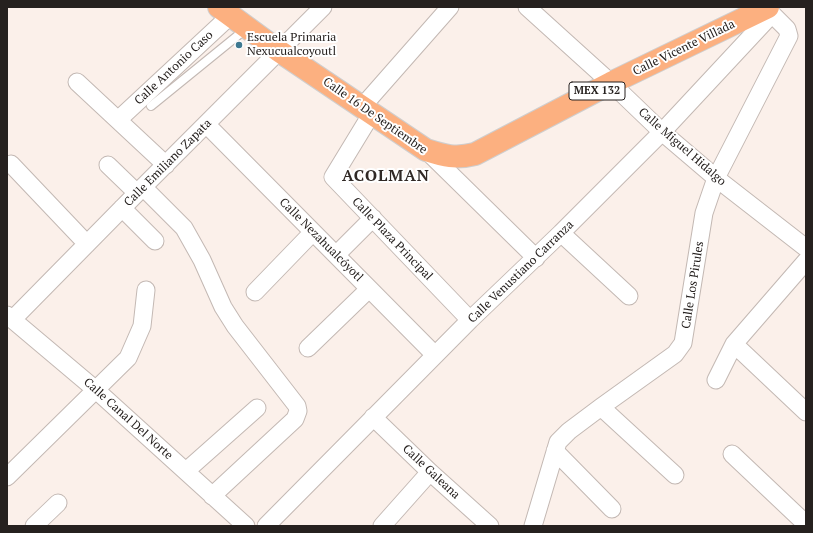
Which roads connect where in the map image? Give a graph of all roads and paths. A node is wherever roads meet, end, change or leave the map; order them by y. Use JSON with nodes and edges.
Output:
{"nodes":[{"id":1,"x":323,"y":7,"type":"edge"},
{"id":2,"x":450,"y":7,"type":"edge"},
{"id":3,"x":527,"y":7,"type":"edge"},
{"id":4,"x":768,"y":9,"type":"edge"},
{"id":5,"x":232,"y":17,"type":"edge"},
{"id":6,"x":279,"y":51,"type":"junction"},
{"id":7,"x":77,"y":82,"type":"dead end"},
{"id":8,"x":611,"y":83,"type":"junction"},
{"id":9,"x":151,"y":106,"type":"dead end"},
{"id":10,"x":367,"y":110,"type":"junction"},
{"id":11,"x":118,"y":120,"type":"junction"},
{"id":12,"x":206,"y":124,"type":"junction"},
{"id":13,"x":662,"y":132,"type":"junction"},
{"id":14,"x":426,"y":150,"type":"junction"},
{"id":15,"x":11,"y":164,"type":"dead end"},
{"id":16,"x":108,"y":165,"type":"dead end"},
{"id":17,"x":166,"y":165,"type":"junction"},
{"id":18,"x":716,"y":178,"type":"junction"},
{"id":19,"x":140,"y":190,"type":"junction"},
{"id":20,"x":122,"y":208,"type":"junction"},
{"id":21,"x":373,"y":218,"type":"junction"},
{"id":22,"x":313,"y":232,"type":"junction"},
{"id":23,"x":561,"y":233,"type":"junction"},
{"id":24,"x":155,"y":241,"type":"dead end"},
{"id":25,"x":86,"y":244,"type":"junction"},
{"id":26,"x":806,"y":248,"type":"edge"},
{"id":27,"x":336,"y":255,"type":"junction"},
{"id":28,"x":536,"y":258,"type":"junction"},
{"id":29,"x":806,"y":261,"type":"edge"},
{"id":30,"x":369,"y":289,"type":"junction"},
{"id":31,"x":146,"y":290,"type":"dead end"},
{"id":32,"x":255,"y":292,"type":"dead end"},
{"id":33,"x":629,"y":296,"type":"dead end"},
{"id":34,"x":10,"y":317,"type":"edge"},
{"id":35,"x":470,"y":320,"type":"junction"},
{"id":36,"x":734,"y":344,"type":"junction"},
{"id":37,"x":308,"y":348,"type":"dead end"},
{"id":38,"x":435,"y":355,"type":"junction"},
{"id":39,"x":716,"y":380,"type":"dead end"},
{"id":40,"x":96,"y":390,"type":"junction"},
{"id":41,"x":601,"y":407,"type":"junction"},
{"id":42,"x":257,"y":408,"type":"dead end"},
{"id":43,"x":806,"y":412,"type":"edge"},
{"id":44,"x":373,"y":417,"type":"junction"},
{"id":45,"x":555,"y":451,"type":"junction"},
{"id":46,"x":732,"y":454,"type":"dead end"},
{"id":47,"x":186,"y":470,"type":"junction"},
{"id":48,"x":430,"y":472,"type":"junction"},
{"id":49,"x":674,"y":475,"type":"dead end"},
{"id":50,"x":7,"y":477,"type":"edge"},
{"id":51,"x":212,"y":496,"type":"junction"},
{"id":52,"x":58,"y":503,"type":"dead end"},
{"id":53,"x":612,"y":509,"type":"dead end"},
{"id":54,"x":806,"y":524,"type":"edge"},
{"id":55,"x":34,"y":526,"type":"edge"},
{"id":56,"x":246,"y":526,"type":"edge"},
{"id":57,"x":266,"y":526,"type":"edge"},
{"id":58,"x":382,"y":526,"type":"edge"},
{"id":59,"x":490,"y":526,"type":"edge"},
{"id":60,"x":533,"y":526,"type":"edge"}],
"edges":[{"from":1,"to":6,"type":"street","name":"Calle Emiliano Zapata"},
{"from":2,"to":10,"type":"street"},
{"from":3,"to":8,"type":"street","name":"Calle Miguel Hidalgo"},
{"from":4,"to":8,"type":"main road","name":"Calle Vicente Villada","number":"MEX 132"},
{"from":4,"to":13,"type":"street","name":"Calle Venustiano Carranza"},
{"from":4,"to":18,"type":"street","name":"Calle Los Pirules"},
{"from":5,"to":6,"type":"main road","name":"Calle 16 De Septiembre","number":"MEX 132"},
{"from":5,"to":9,"type":"lane"},
{"from":5,"to":11,"type":"street","name":"Calle Antonio Caso"},
{"from":6,"to":10,"type":"main road","name":"Calle 16 De Septiembre","number":"MEX 132"},
{"from":6,"to":12,"type":"street","name":"Calle Emiliano Zapata"},
{"from":7,"to":11,"type":"street"},
{"from":8,"to":13,"type":"street","name":"Calle Miguel Hidalgo"},
{"from":8,"to":14,"type":"main road","name":"Calle Vicente Villada","number":"MEX 132"},
{"from":10,"to":14,"type":"main road","name":"Calle 16 De Septiembre","number":"MEX 132"},
{"from":10,"to":21,"type":"street","name":"Calle Plaza Principal"},
{"from":11,"to":17,"type":"street"},
{"from":12,"to":17,"type":"street","name":"Calle Emiliano Zapata"},
{"from":12,"to":22,"type":"street","name":"Calle Nezahualcóyotl"},
{"from":13,"to":18,"type":"street","name":"Calle Miguel Hidalgo"},
{"from":13,"to":23,"type":"street","name":"Calle Venustiano Carranza"},
{"from":14,"to":28,"type":"street","name":"Calle 16 De Septiembre"},
{"from":15,"to":25,"type":"street"},
{"from":16,"to":19,"type":"street"},
{"from":17,"to":19,"type":"street","name":"Calle Emiliano Zapata"},
{"from":18,"to":26,"type":"street","name":"Calle Miguel Hidalgo"},
{"from":18,"to":41,"type":"street","name":"Calle Los Pirules"},
{"from":19,"to":20,"type":"street","name":"Calle Emiliano Zapata"},
{"from":19,"to":51,"type":"street"},
{"from":20,"to":24,"type":"street"},
{"from":20,"to":25,"type":"street","name":"Calle Emiliano Zapata"},
{"from":21,"to":27,"type":"street"},
{"from":21,"to":35,"type":"street","name":"Calle Plaza Principal"},
{"from":22,"to":27,"type":"street","name":"Calle Nezahualcóyotl"},
{"from":22,"to":32,"type":"street"},
{"from":23,"to":28,"type":"street","name":"Calle Venustiano Carranza"},
{"from":23,"to":33,"type":"street"},
{"from":25,"to":34,"type":"street","name":"Calle Emiliano Zapata"},
{"from":27,"to":30,"type":"street","name":"Calle Nezahualcóyotl"},
{"from":28,"to":35,"type":"street","name":"Calle Venustiano Carranza"},
{"from":29,"to":36,"type":"street"},
{"from":30,"to":37,"type":"street"},
{"from":30,"to":38,"type":"street","name":"Calle Nezahualcóyotl"},
{"from":31,"to":40,"type":"street"},
{"from":34,"to":40,"type":"street","name":"Calle Canal Del Norte"},
{"from":35,"to":38,"type":"street","name":"Calle Venustiano Carranza"},
{"from":36,"to":39,"type":"street"},
{"from":36,"to":43,"type":"street"},
{"from":38,"to":44,"type":"street","name":"Calle Venustiano Carranza"},
{"from":40,"to":47,"type":"street","name":"Calle Canal Del Norte"},
{"from":40,"to":50,"type":"street"},
{"from":41,"to":45,"type":"street","name":"Calle Los Pirules"},
{"from":41,"to":49,"type":"street"},
{"from":42,"to":47,"type":"street"},
{"from":44,"to":48,"type":"street","name":"Calle Galeana"},
{"from":44,"to":57,"type":"street","name":"Calle Venustiano Carranza"},
{"from":45,"to":53,"type":"street"},
{"from":45,"to":60,"type":"street","name":"Calle Los Pirules"},
{"from":46,"to":54,"type":"street"},
{"from":47,"to":51,"type":"street","name":"Calle Canal Del Norte"},
{"from":48,"to":58,"type":"street"},
{"from":48,"to":59,"type":"street","name":"Calle Galeana"},
{"from":51,"to":56,"type":"street","name":"Calle Canal Del Norte"},
{"from":52,"to":55,"type":"street"}]}
